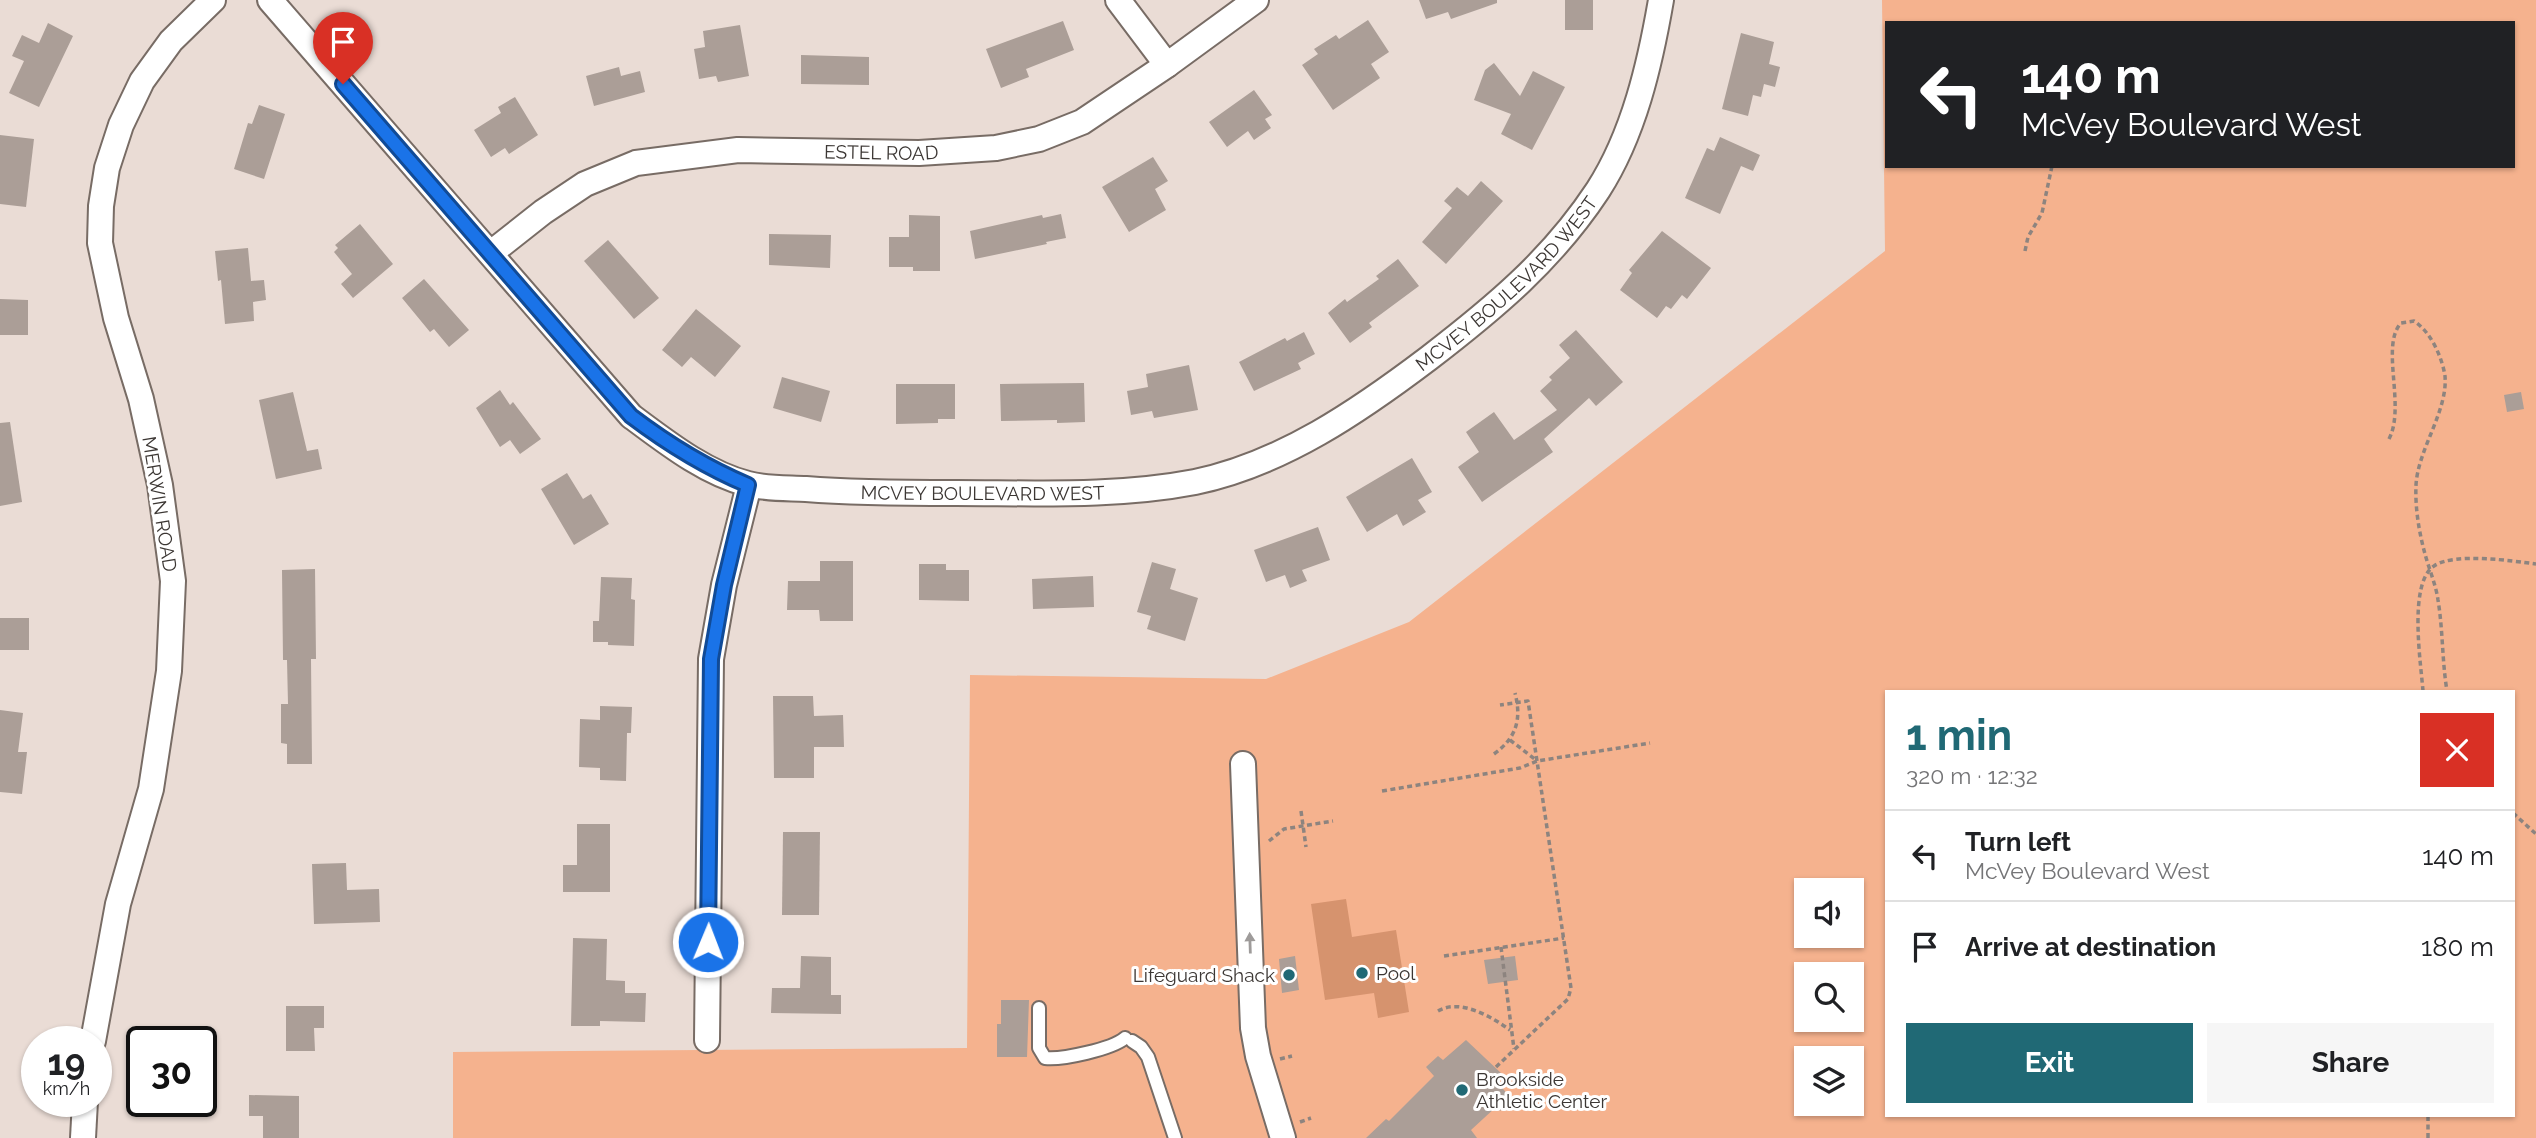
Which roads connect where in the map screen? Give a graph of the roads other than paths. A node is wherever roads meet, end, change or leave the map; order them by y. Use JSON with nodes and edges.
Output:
{"nodes":[{"id":1,"x":214,"y":0,"type":"edge"},
{"id":2,"x":270,"y":0,"type":"edge"},
{"id":3,"x":1118,"y":0,"type":"edge"},
{"id":4,"x":1256,"y":0,"type":"edge"},
{"id":5,"x":1661,"y":0,"type":"edge"},
{"id":6,"x":1167,"y":65,"type":"junction"},
{"id":7,"x":491,"y":253,"type":"junction"},
{"id":8,"x":748,"y":485,"type":"junction"},
{"id":9,"x":1243,"y":764,"type":"dead end"},
{"id":10,"x":1039,"y":1008,"type":"dead end"},
{"id":11,"x":96,"y":1026,"type":"edge"},
{"id":12,"x":707,"y":1040,"type":"dead end"},
{"id":13,"x":84,"y":1117,"type":"edge"},
{"id":14,"x":83,"y":1138,"type":"edge"},
{"id":15,"x":1175,"y":1138,"type":"edge"},
{"id":16,"x":1283,"y":1138,"type":"edge"}],
"edges":[{"from":1,"to":11,"type":"street","name":"MERWIN ROAD"},
{"from":2,"to":7,"type":"street","name":"MCVEY BOULEVARD WEST"},
{"from":3,"to":6,"type":"street"},
{"from":4,"to":6,"type":"street","name":"ESTEL ROAD"},
{"from":5,"to":8,"type":"street","name":"MCVEY BOULEVARD WEST"},
{"from":6,"to":7,"type":"street","name":"ESTEL ROAD"},
{"from":7,"to":8,"type":"street","name":"MCVEY BOULEVARD WEST"},
{"from":8,"to":12,"type":"street"},
{"from":16,"to":9,"type":"street","one_way":true},
{"from":10,"to":15,"type":"lane"},
{"from":13,"to":14,"type":"street"}]}
